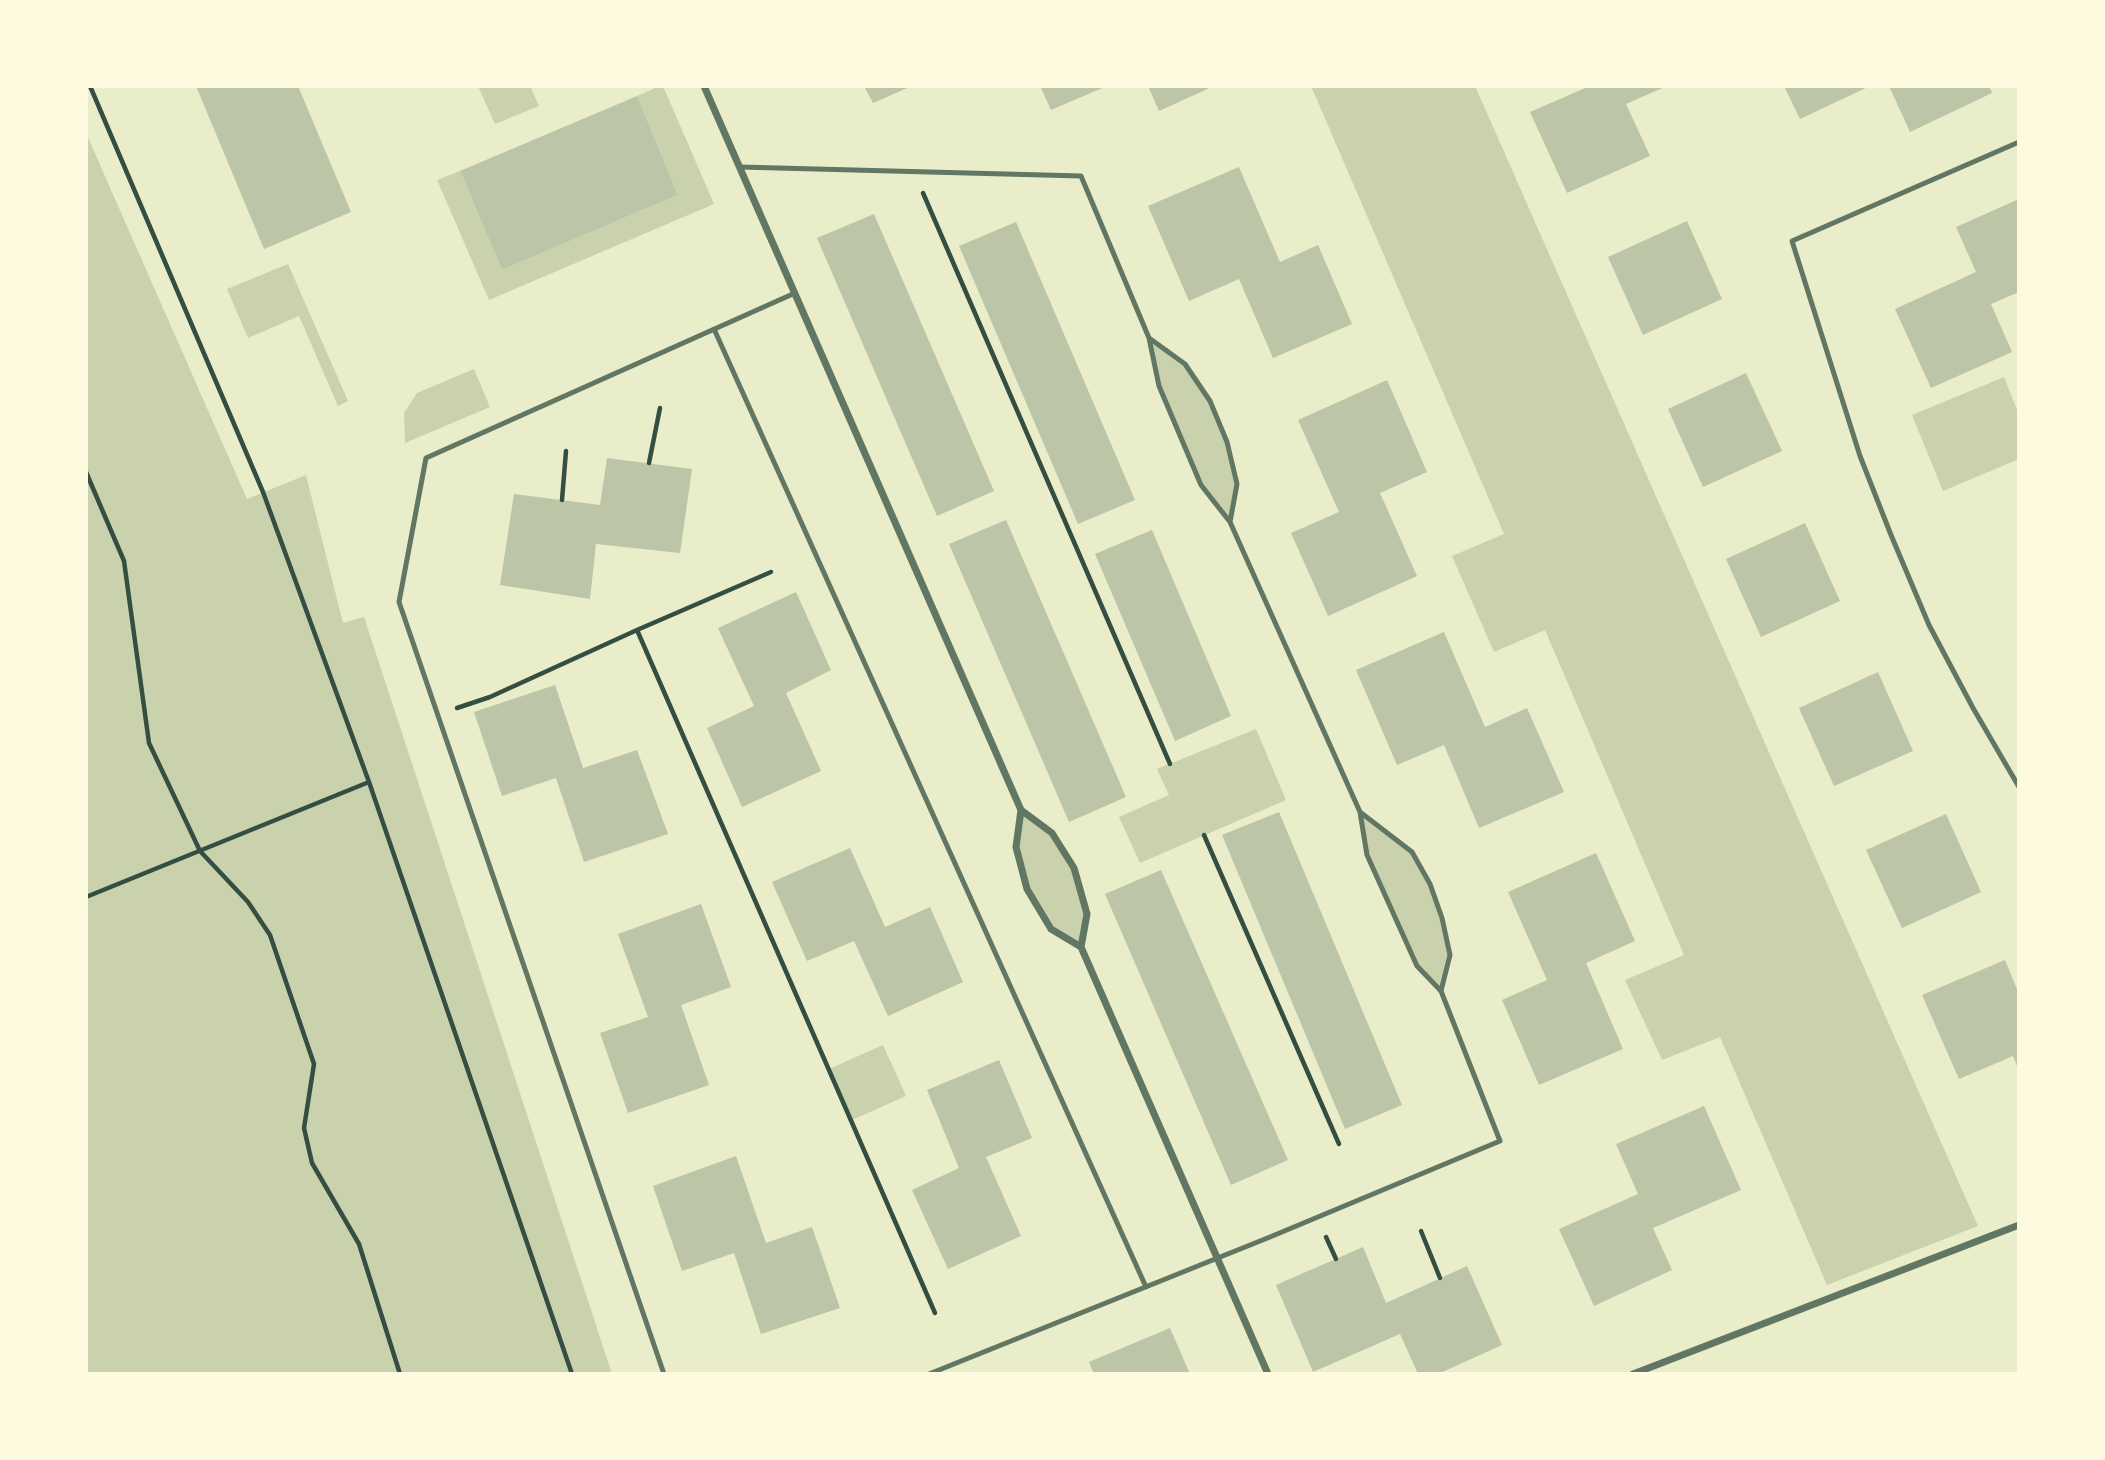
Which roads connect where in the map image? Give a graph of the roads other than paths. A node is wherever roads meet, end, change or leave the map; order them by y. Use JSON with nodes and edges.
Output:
{"nodes":[{"id":1,"x":704,"y":86,"type":"edge"},
{"id":2,"x":2019,"y":142,"type":"edge"},
{"id":3,"x":740,"y":167,"type":"junction"},
{"id":4,"x":795,"y":293,"type":"junction"},
{"id":5,"x":714,"y":329,"type":"junction"},
{"id":6,"x":1149,"y":338,"type":"junction"},
{"id":7,"x":1230,"y":522,"type":"junction"},
{"id":8,"x":2019,"y":788,"type":"edge"},
{"id":9,"x":1021,"y":810,"type":"junction"},
{"id":10,"x":1360,"y":812,"type":"junction"},
{"id":11,"x":1081,"y":947,"type":"junction"},
{"id":12,"x":1441,"y":991,"type":"junction"},
{"id":13,"x":2019,"y":1225,"type":"edge"},
{"id":14,"x":1217,"y":1258,"type":"junction"},
{"id":15,"x":1146,"y":1287,"type":"junction"},
{"id":16,"x":664,"y":1374,"type":"edge"},
{"id":17,"x":929,"y":1374,"type":"edge"},
{"id":18,"x":1268,"y":1374,"type":"edge"},
{"id":19,"x":1633,"y":1374,"type":"edge"}],
"edges":[{"from":1,"to":3,"type":"street"},
{"from":2,"to":8,"type":"lane"},
{"from":3,"to":4,"type":"street"},
{"from":3,"to":6,"type":"lane"},
{"from":4,"to":5,"type":"lane"},
{"from":4,"to":9,"type":"street"},
{"from":5,"to":15,"type":"lane"},
{"from":5,"to":16,"type":"lane"},
{"from":6,"to":7,"type":"lane"},
{"from":6,"to":7,"type":"lane"},
{"from":7,"to":10,"type":"lane"},
{"from":9,"to":11,"type":"street"},
{"from":9,"to":11,"type":"street"},
{"from":10,"to":12,"type":"lane"},
{"from":10,"to":12,"type":"lane"},
{"from":11,"to":14,"type":"street"},
{"from":12,"to":14,"type":"lane"},
{"from":13,"to":19,"type":"street"},
{"from":14,"to":15,"type":"lane"},
{"from":14,"to":18,"type":"street"},
{"from":15,"to":17,"type":"lane"}]}
